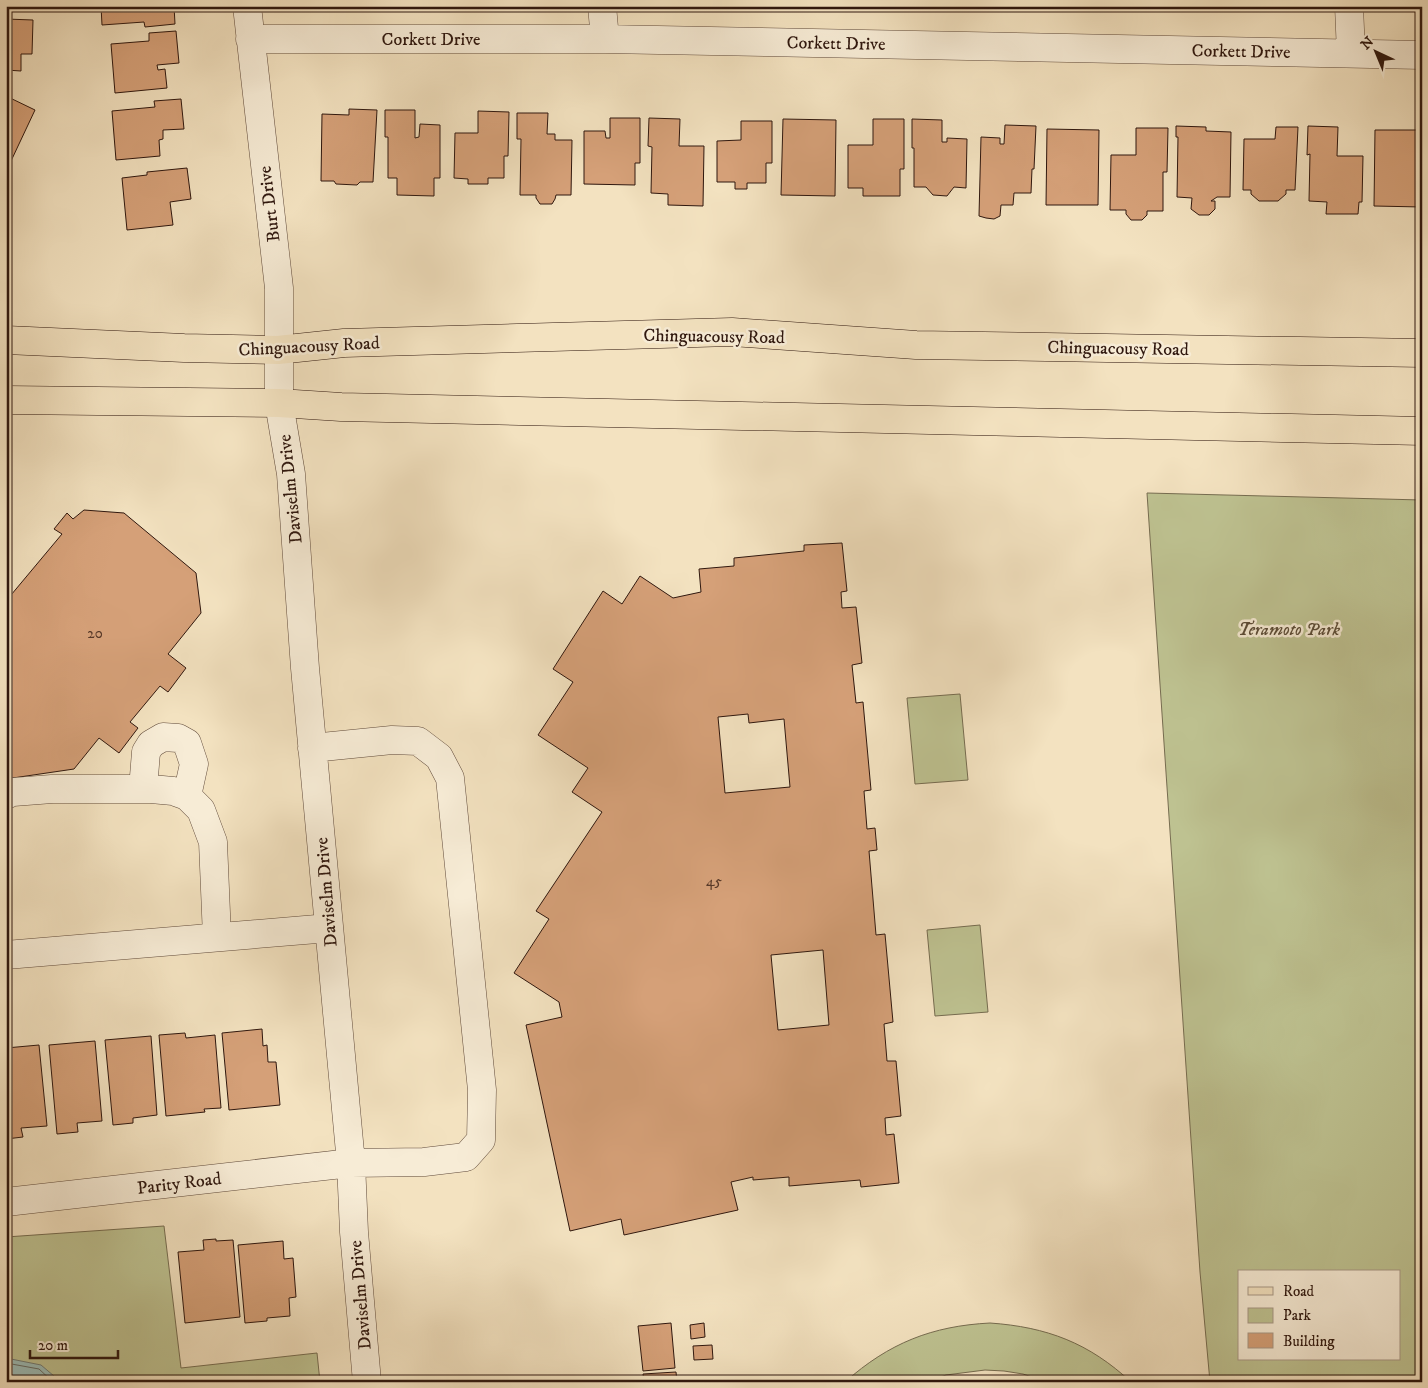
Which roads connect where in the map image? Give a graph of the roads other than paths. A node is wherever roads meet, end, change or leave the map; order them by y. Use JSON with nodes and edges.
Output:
{"nodes":[{"id":1,"x":247,"y":6,"type":"edge"},
{"id":2,"x":602,"y":6,"type":"edge"},
{"id":3,"x":1349,"y":6,"type":"edge"},
{"id":4,"x":250,"y":39,"type":"junction"},
{"id":5,"x":605,"y":39,"type":"junction"},
{"id":6,"x":1350,"y":53,"type":"junction"},
{"id":7,"x":1422,"y":55,"type":"edge"},
{"id":8,"x":6,"y":340,"type":"edge"},
{"id":9,"x":278,"y":350,"type":"junction"},
{"id":10,"x":1422,"y":353,"type":"edge"},
{"id":11,"x":6,"y":400,"type":"edge"},
{"id":12,"x":279,"y":403,"type":"junction"},
{"id":13,"x":1422,"y":431,"type":"edge"},
{"id":14,"x":312,"y":748,"type":"junction"},
{"id":15,"x":143,"y":789,"type":"junction"},
{"id":16,"x":6,"y":795,"type":"edge"},
{"id":17,"x":187,"y":796,"type":"junction"},
{"id":18,"x":329,"y":928,"type":"junction"},
{"id":19,"x":217,"y":937,"type":"junction"},
{"id":20,"x":6,"y":955,"type":"edge"},
{"id":21,"x":351,"y":1164,"type":"junction"},
{"id":22,"x":6,"y":1202,"type":"edge"},
{"id":23,"x":367,"y":1382,"type":"edge"}],
"edges":[{"from":1,"to":4,"type":"street","name":"Burt Drive"},
{"from":2,"to":5,"type":"street"},
{"from":3,"to":6,"type":"street"},
{"from":4,"to":5,"type":"street","name":"Corkett Drive"},
{"from":4,"to":9,"type":"street","name":"Burt Drive"},
{"from":5,"to":6,"type":"street","name":"Corkett Drive"},
{"from":6,"to":7,"type":"street","name":"Corkett Drive"},
{"from":8,"to":9,"type":"main road","name":"Chinguacousy Road"},
{"from":9,"to":10,"type":"main road","name":"Chinguacousy Road"},
{"from":9,"to":12,"type":"street","name":"Burt Drive"},
{"from":11,"to":12,"type":"main road"},
{"from":12,"to":13,"type":"main road"},
{"from":12,"to":14,"type":"street","name":"Daviselm Drive"},
{"from":14,"to":18,"type":"street","name":"Daviselm Drive"},
{"from":14,"to":21,"type":"street","name":"Parity Road"},
{"from":15,"to":16,"type":"street"},
{"from":15,"to":17,"type":"street"},
{"from":15,"to":17,"type":"street"},
{"from":17,"to":19,"type":"street"},
{"from":18,"to":19,"type":"street"},
{"from":18,"to":21,"type":"street","name":"Daviselm Drive"},
{"from":19,"to":20,"type":"street"},
{"from":21,"to":22,"type":"street","name":"Parity Road"},
{"from":21,"to":23,"type":"street","name":"Daviselm Drive"}]}
